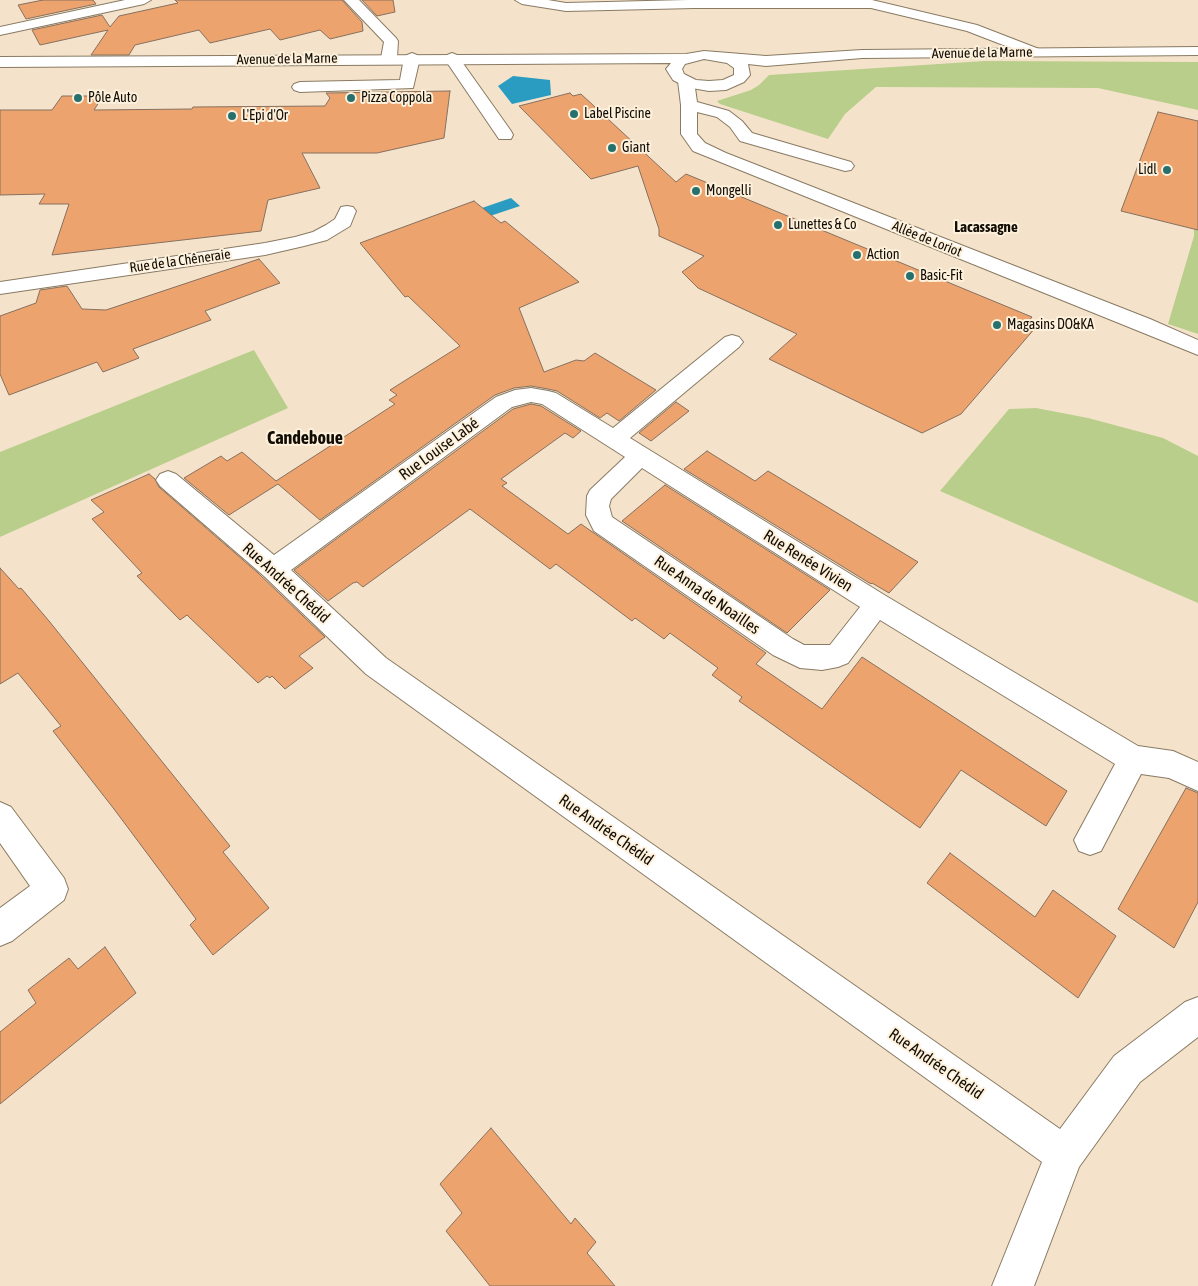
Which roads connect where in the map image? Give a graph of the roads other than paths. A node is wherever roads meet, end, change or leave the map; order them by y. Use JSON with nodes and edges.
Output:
{"nodes":[{"id":1,"x":144,"y":0,"type":"edge"},
{"id":2,"x":351,"y":0,"type":"edge"},
{"id":3,"x":522,"y":0,"type":"edge"},
{"id":4,"x":853,"y":0,"type":"edge"},
{"id":5,"x":695,"y":2,"type":"edge"},
{"id":6,"x":871,"y":4,"type":"junction"},
{"id":7,"x":927,"y":17,"type":"junction"},
{"id":8,"x":0,"y":31,"type":"edge"},
{"id":9,"x":1198,"y":51,"type":"edge"},
{"id":10,"x":1034,"y":52,"type":"junction"},
{"id":11,"x":958,"y":53,"type":"junction"},
{"id":12,"x":389,"y":58,"type":"junction"},
{"id":13,"x":412,"y":58,"type":"junction"},
{"id":14,"x":452,"y":58,"type":"junction"},
{"id":15,"x":686,"y":58,"type":"junction"},
{"id":16,"x":575,"y":59,"type":"junction"},
{"id":17,"x":731,"y":59,"type":"junction"},
{"id":18,"x":766,"y":61,"type":"junction"},
{"id":19,"x":0,"y":62,"type":"edge"},
{"id":20,"x":743,"y":71,"type":"junction"},
{"id":21,"x":681,"y":78,"type":"junction"},
{"id":22,"x":717,"y":86,"type":"junction"},
{"id":23,"x":300,"y":87,"type":"dead end"},
{"id":24,"x":689,"y":105,"type":"junction"},
{"id":25,"x":505,"y":135,"type":"dead end"},
{"id":26,"x":845,"y":166,"type":"dead end"},
{"id":27,"x":347,"y":211,"type":"dead end"},
{"id":28,"x":0,"y":278,"type":"edge"},
{"id":29,"x":0,"y":288,"type":"edge"},
{"id":30,"x":732,"y":342,"type":"dead end"},
{"id":31,"x":1198,"y":348,"type":"edge"},
{"id":32,"x":614,"y":439,"type":"junction"},
{"id":33,"x":640,"y":456,"type":"junction"},
{"id":34,"x":168,"y":480,"type":"dead end"},
{"id":35,"x":273,"y":569,"type":"junction"},
{"id":36,"x":877,"y":604,"type":"junction"},
{"id":37,"x":1133,"y":759,"type":"junction"},
{"id":38,"x":1198,"y":777,"type":"edge"},
{"id":39,"x":0,"y":817,"type":"edge"},
{"id":40,"x":1090,"y":840,"type":"dead end"},
{"id":41,"x":0,"y":929,"type":"edge"},
{"id":42,"x":1198,"y":1015,"type":"edge"},
{"id":43,"x":1064,"y":1155,"type":"junction"},
{"id":44,"x":1013,"y":1286,"type":"edge"}],
"edges":[{"from":1,"to":8,"type":"street"},
{"from":2,"to":12,"type":"street"},
{"from":3,"to":5,"type":"street"},
{"from":4,"to":6,"type":"street"},
{"from":5,"to":6,"type":"street"},
{"from":6,"to":7,"type":"street"},
{"from":7,"to":10,"type":"street"},
{"from":7,"to":11,"type":"street"},
{"from":9,"to":10,"type":"street","name":"Avenue de la Marne"},
{"from":10,"to":11,"type":"street","name":"Avenue de la Marne"},
{"from":11,"to":18,"type":"street","name":"Avenue de la Marne"},
{"from":12,"to":13,"type":"street","name":"Avenue de la Marne"},
{"from":12,"to":19,"type":"street","name":"Avenue de la Marne"},
{"from":13,"to":14,"type":"street","name":"Avenue de la Marne"},
{"from":13,"to":23,"type":"street"},
{"from":14,"to":16,"type":"street","name":"Avenue de la Marne"},
{"from":14,"to":25,"type":"street"},
{"from":15,"to":16,"type":"street","name":"Avenue de la Marne"},
{"from":15,"to":17,"type":"street","name":"Avenue de la Marne"},
{"from":15,"to":21,"type":"street"},
{"from":16,"to":21,"type":"street","name":"Avenue de la Marne"},
{"from":17,"to":18,"type":"street","name":"Avenue de la Marne"},
{"from":17,"to":20,"type":"street"},
{"from":18,"to":20,"type":"street","name":"Avenue de la Marne"},
{"from":20,"to":22,"type":"street","name":"Avenue de la Marne"},
{"from":21,"to":22,"type":"street","name":"Avenue de la Marne"},
{"from":21,"to":24,"type":"street","name":"Allée de Loriot"},
{"from":22,"to":24,"type":"street"},
{"from":24,"to":26,"type":"street"},
{"from":24,"to":31,"type":"street","name":"Allée de Loriot"},
{"from":27,"to":29,"type":"street","name":"Rue de la Chêneraie"},
{"from":28,"to":29,"type":"street","name":"Rue de la Chêneraie"},
{"from":30,"to":32,"type":"street"},
{"from":32,"to":33,"type":"street","name":"Rue Renée Vivien"},
{"from":32,"to":35,"type":"street","name":"Rue Louise Labé"},
{"from":33,"to":36,"type":"street","name":"Rue Renée Vivien"},
{"from":33,"to":36,"type":"street","name":"Rue Anna de Noailles"},
{"from":34,"to":35,"type":"street","name":"Rue Andrée Chédid"},
{"from":35,"to":43,"type":"street","name":"Rue Andrée Chédid"},
{"from":36,"to":37,"type":"street","name":"Rue Renée Vivien"},
{"from":37,"to":38,"type":"street","name":"Rue Renée Vivien"},
{"from":37,"to":40,"type":"street"},
{"from":39,"to":41,"type":"street"},
{"from":42,"to":43,"type":"street"},
{"from":43,"to":44,"type":"street"}]}
